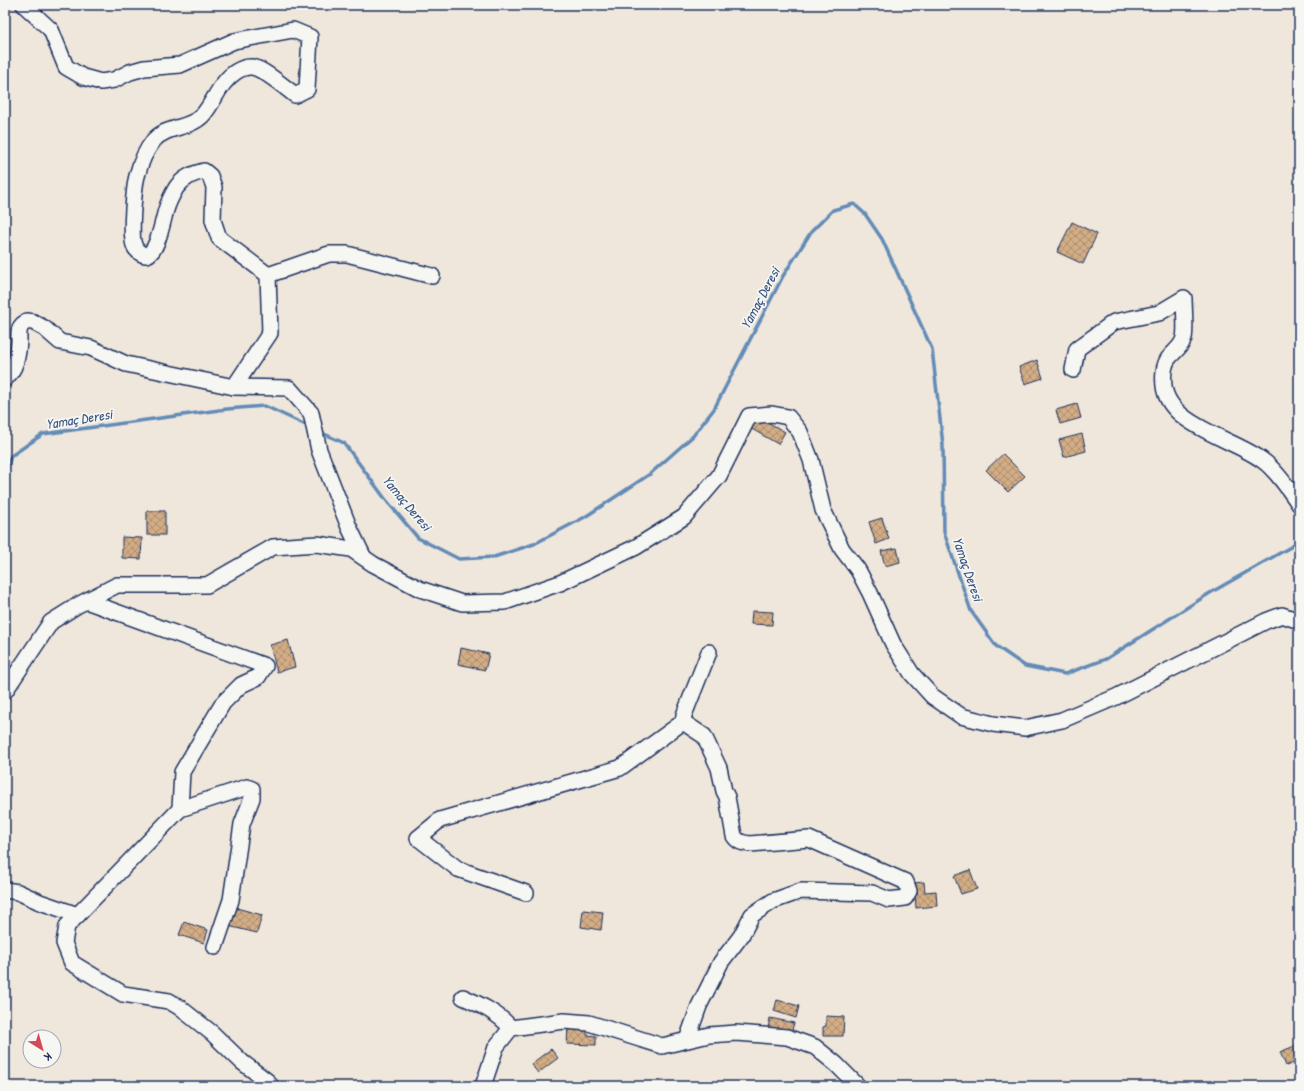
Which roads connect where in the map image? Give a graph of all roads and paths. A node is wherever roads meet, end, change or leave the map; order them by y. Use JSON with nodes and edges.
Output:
{"nodes":[{"id":1,"x":24,"y":5,"type":"edge"},
{"id":2,"x":268,"y":275,"type":"junction"},
{"id":3,"x":432,"y":276,"type":"dead end"},
{"id":4,"x":1073,"y":370,"type":"dead end"},
{"id":5,"x":5,"y":379,"type":"edge"},
{"id":6,"x":234,"y":387,"type":"junction"},
{"id":7,"x":1299,"y":504,"type":"edge"},
{"id":8,"x":364,"y":558,"type":"junction"},
{"id":9,"x":86,"y":601,"type":"junction"},
{"id":10,"x":1298,"y":620,"type":"edge"},
{"id":11,"x":709,"y":652,"type":"dead end"},
{"id":12,"x":5,"y":691,"type":"edge"},
{"id":13,"x":683,"y":722,"type":"junction"},
{"id":14,"x":180,"y":809,"type":"junction"},
{"id":15,"x":5,"y":890,"type":"edge"},
{"id":16,"x":526,"y":893,"type":"dead end"},
{"id":17,"x":78,"y":914,"type":"junction"},
{"id":18,"x":215,"y":947,"type":"dead end"},
{"id":19,"x":463,"y":997,"type":"dead end"},
{"id":20,"x":511,"y":1028,"type":"junction"},
{"id":21,"x":688,"y":1040,"type":"junction"},
{"id":22,"x":271,"y":1086,"type":"edge"},
{"id":23,"x":483,"y":1086,"type":"edge"},
{"id":24,"x":858,"y":1086,"type":"edge"}],
"edges":[{"from":1,"to":2,"type":"street"},
{"from":2,"to":3,"type":"street"},
{"from":2,"to":6,"type":"street"},
{"from":4,"to":7,"type":"street"},
{"from":5,"to":6,"type":"street"},
{"from":6,"to":8,"type":"street"},
{"from":8,"to":9,"type":"street"},
{"from":8,"to":10,"type":"street"},
{"from":9,"to":12,"type":"street"},
{"from":9,"to":14,"type":"street"},
{"from":11,"to":13,"type":"street"},
{"from":13,"to":16,"type":"street"},
{"from":13,"to":21,"type":"street"},
{"from":14,"to":17,"type":"street"},
{"from":14,"to":18,"type":"street"},
{"from":15,"to":17,"type":"street"},
{"from":17,"to":22,"type":"street"},
{"from":19,"to":20,"type":"street"},
{"from":20,"to":21,"type":"street"},
{"from":20,"to":23,"type":"street"},
{"from":21,"to":24,"type":"street"}]}
